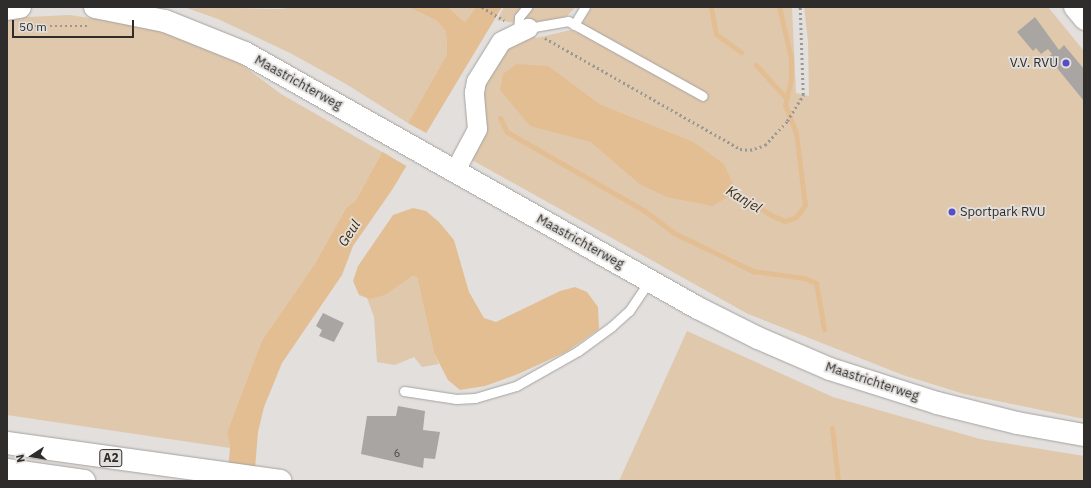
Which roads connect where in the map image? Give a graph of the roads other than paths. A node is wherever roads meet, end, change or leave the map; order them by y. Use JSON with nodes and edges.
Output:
{"nodes":[{"id":1,"x":526,"y":7,"type":"edge"},
{"id":2,"x":585,"y":7,"type":"edge"},
{"id":3,"x":1073,"y":7,"type":"edge"},
{"id":4,"x":7,"y":8,"type":"edge"},
{"id":5,"x":22,"y":17,"type":"edge"},
{"id":6,"x":94,"y":17,"type":"edge"},
{"id":7,"x":1084,"y":20,"type":"edge"},
{"id":8,"x":574,"y":25,"type":"junction"},
{"id":9,"x":523,"y":30,"type":"junction"},
{"id":10,"x":703,"y":96,"type":"dead end"},
{"id":11,"x":454,"y":172,"type":"junction"},
{"id":12,"x":649,"y":281,"type":"junction"},
{"id":13,"x":404,"y":391,"type":"dead end"},
{"id":14,"x":1084,"y":434,"type":"edge"},
{"id":15,"x":7,"y":443,"type":"edge"},
{"id":16,"x":7,"y":470,"type":"edge"},
{"id":17,"x":276,"y":480,"type":"edge"},
{"id":18,"x":84,"y":481,"type":"edge"}],
"edges":[{"from":1,"to":9,"type":"lane"},
{"from":2,"to":8,"type":"lane"},
{"from":3,"to":7,"type":"street"},
{"from":4,"to":5,"type":"main road"},
{"from":6,"to":11,"type":"main road","name":"Maastrichterweg"},
{"from":8,"to":9,"type":"lane"},
{"from":8,"to":10,"type":"lane"},
{"from":9,"to":11,"type":"street"},
{"from":11,"to":12,"type":"main road","name":"Maastrichterweg"},
{"from":12,"to":13,"type":"lane"},
{"from":12,"to":14,"type":"main road","name":"Maastrichterweg"},
{"from":15,"to":17,"type":"main road","number":"A2"},
{"from":16,"to":18,"type":"main road"}]}
